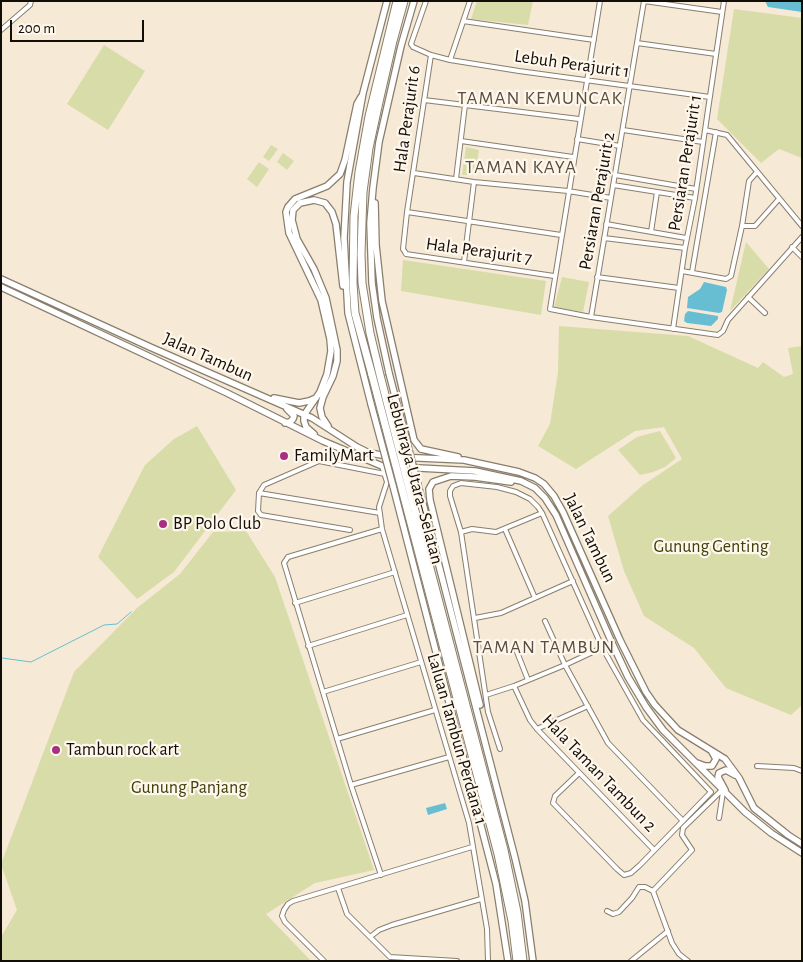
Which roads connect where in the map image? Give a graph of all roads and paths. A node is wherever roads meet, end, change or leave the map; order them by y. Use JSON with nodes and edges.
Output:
{"nodes":[{"id":1,"x":31,"y":1,"type":"edge"},
{"id":2,"x":387,"y":1,"type":"edge"},
{"id":3,"x":397,"y":1,"type":"edge"},
{"id":4,"x":404,"y":1,"type":"edge"},
{"id":5,"x":414,"y":1,"type":"edge"},
{"id":6,"x":426,"y":1,"type":"edge"},
{"id":7,"x":470,"y":1,"type":"edge"},
{"id":8,"x":600,"y":1,"type":"edge"},
{"id":9,"x":644,"y":1,"type":"edge"},
{"id":10,"x":724,"y":1,"type":"edge"},
{"id":11,"x":722,"y":12,"type":"junction"},
{"id":12,"x":463,"y":21,"type":"junction"},
{"id":13,"x":2,"y":28,"type":"edge"},
{"id":14,"x":594,"y":40,"type":"junction"},
{"id":15,"x":636,"y":44,"type":"junction"},
{"id":16,"x":716,"y":54,"type":"junction"},
{"id":17,"x":431,"y":55,"type":"junction"},
{"id":18,"x":450,"y":60,"type":"junction"},
{"id":19,"x":587,"y":80,"type":"junction"},
{"id":20,"x":629,"y":85,"type":"junction"},
{"id":21,"x":364,"y":93,"type":"junction"},
{"id":22,"x":710,"y":97,"type":"junction"},
{"id":23,"x":424,"y":100,"type":"junction"},
{"id":24,"x":465,"y":105,"type":"junction"},
{"id":25,"x":579,"y":119,"type":"junction"},
{"id":26,"x":623,"y":130,"type":"junction"},
{"id":27,"x":705,"y":130,"type":"junction"},
{"id":28,"x":716,"y":132,"type":"junction"},
{"id":29,"x":577,"y":139,"type":"junction"},
{"id":30,"x":461,"y":141,"type":"junction"},
{"id":31,"x":703,"y":142,"type":"junction"},
{"id":32,"x":620,"y":146,"type":"junction"},
{"id":33,"x":573,"y":157,"type":"junction"},
{"id":34,"x":757,"y":172,"type":"junction"},
{"id":35,"x":414,"y":173,"type":"junction"},
{"id":36,"x":615,"y":176,"type":"junction"},
{"id":37,"x":456,"y":179,"type":"junction"},
{"id":38,"x":474,"y":182,"type":"junction"},
{"id":39,"x":613,"y":185,"type":"junction"},
{"id":40,"x":373,"y":188,"type":"junction"},
{"id":41,"x":696,"y":189,"type":"junction"},
{"id":42,"x":568,"y":192,"type":"junction"},
{"id":43,"x":657,"y":192,"type":"junction"},
{"id":44,"x":610,"y":198,"type":"junction"},
{"id":45,"x":695,"y":198,"type":"junction"},
{"id":46,"x":779,"y":199,"type":"junction"},
{"id":47,"x":407,"y":212,"type":"junction"},
{"id":48,"x":468,"y":222,"type":"junction"},
{"id":49,"x":606,"y":224,"type":"junction"},
{"id":50,"x":742,"y":226,"type":"junction"},
{"id":51,"x":802,"y":226,"type":"edge"},
{"id":52,"x":652,"y":232,"type":"junction"},
{"id":53,"x":561,"y":235,"type":"junction"},
{"id":54,"x":802,"y":237,"type":"edge"},
{"id":55,"x":604,"y":238,"type":"junction"},
{"id":56,"x":686,"y":238,"type":"junction"},
{"id":57,"x":684,"y":248,"type":"junction"},
{"id":58,"x":792,"y":248,"type":"junction"},
{"id":59,"x":404,"y":249,"type":"joint"},
{"id":60,"x":802,"y":257,"type":"edge"},
{"id":61,"x":464,"y":262,"type":"junction"},
{"id":62,"x":682,"y":270,"type":"junction"},
{"id":63,"x":692,"y":272,"type":"junction"},
{"id":64,"x":554,"y":276,"type":"junction"},
{"id":65,"x":597,"y":277,"type":"junction"},
{"id":66,"x":1,"y":279,"type":"edge"},
{"id":67,"x":1,"y":287,"type":"edge"},
{"id":68,"x":679,"y":288,"type":"junction"},
{"id":69,"x":748,"y":297,"type":"junction"},
{"id":70,"x":348,"y":313,"type":"junction"},
{"id":71,"x":765,"y":313,"type":"dead end"},
{"id":72,"x":591,"y":316,"type":"junction"},
{"id":73,"x":673,"y":329,"type":"junction"},
{"id":74,"x":114,"y":340,"type":"junction"},
{"id":75,"x":148,"y":347,"type":"junction"},
{"id":76,"x":178,"y":370,"type":"junction"},
{"id":77,"x":376,"y":375,"type":"junction"},
{"id":78,"x":250,"y":392,"type":"junction"},
{"id":79,"x":316,"y":397,"type":"junction"},
{"id":80,"x":281,"y":404,"type":"junction"},
{"id":81,"x":304,"y":415,"type":"junction"},
{"id":82,"x":284,"y":423,"type":"junction"},
{"id":83,"x":335,"y":433,"type":"junction"},
{"id":84,"x":322,"y":441,"type":"junction"},
{"id":85,"x":464,"y":460,"type":"junction"},
{"id":86,"x":382,"y":466,"type":"junction"},
{"id":87,"x":385,"y":474,"type":"junction"},
{"id":88,"x":521,"y":481,"type":"junction"},
{"id":89,"x":259,"y":493,"type":"junction"},
{"id":90,"x":411,"y":511,"type":"junction"},
{"id":91,"x":380,"y":513,"type":"junction"},
{"id":92,"x":542,"y":513,"type":"junction"},
{"id":93,"x":382,"y":529,"type":"junction"},
{"id":94,"x":505,"y":529,"type":"junction"},
{"id":95,"x":350,"y":530,"type":"dead end"},
{"id":96,"x":460,"y":532,"type":"junction"},
{"id":97,"x":394,"y":572,"type":"junction"},
{"id":98,"x":573,"y":581,"type":"junction"},
{"id":99,"x":535,"y":598,"type":"junction"},
{"id":100,"x":295,"y":603,"type":"junction"},
{"id":101,"x":407,"y":615,"type":"junction"},
{"id":102,"x":475,"y":618,"type":"junction"},
{"id":103,"x":545,"y":621,"type":"dead end"},
{"id":104,"x":612,"y":643,"type":"junction"},
{"id":105,"x":308,"y":646,"type":"junction"},
{"id":106,"x":515,"y":646,"type":"dead end"},
{"id":107,"x":602,"y":647,"type":"junction"},
{"id":108,"x":421,"y":662,"type":"junction"},
{"id":109,"x":565,"y":665,"type":"junction"},
{"id":110,"x":528,"y":680,"type":"junction"},
{"id":111,"x":514,"y":686,"type":"junction"},
{"id":112,"x":323,"y":692,"type":"junction"},
{"id":113,"x":486,"y":695,"type":"junction"},
{"id":114,"x":588,"y":706,"type":"junction"},
{"id":115,"x":435,"y":710,"type":"junction"},
{"id":116,"x":537,"y":729,"type":"junction"},
{"id":117,"x":484,"y":735,"type":"junction"},
{"id":118,"x":337,"y":739,"type":"junction"},
{"id":119,"x":707,"y":747,"type":"junction"},
{"id":120,"x":500,"y":749,"type":"dead end"},
{"id":121,"x":449,"y":757,"type":"junction"},
{"id":122,"x":694,"y":762,"type":"junction"},
{"id":123,"x":757,"y":766,"type":"dead end"},
{"id":124,"x":802,"y":771,"type":"edge"},
{"id":125,"x":579,"y":773,"type":"junction"},
{"id":126,"x":739,"y":778,"type":"junction"},
{"id":127,"x":351,"y":785,"type":"junction"},
{"id":128,"x":723,"y":791,"type":"junction"},
{"id":129,"x":732,"y":800,"type":"junction"},
{"id":130,"x":719,"y":818,"type":"dead end"},
{"id":131,"x":683,"y":821,"type":"junction"},
{"id":132,"x":802,"y":844,"type":"edge"},
{"id":133,"x":472,"y":847,"type":"junction"},
{"id":134,"x":654,"y":850,"type":"junction"},
{"id":135,"x":802,"y":853,"type":"edge"},
{"id":136,"x":382,"y":875,"type":"junction"},
{"id":137,"x":338,"y":888,"type":"junction"},
{"id":138,"x":653,"y":891,"type":"junction"},
{"id":139,"x":481,"y":899,"type":"junction"},
{"id":140,"x":607,"y":911,"type":"dead end"},
{"id":141,"x":668,"y":931,"type":"junction"},
{"id":142,"x":370,"y":937,"type":"junction"},
{"id":143,"x":324,"y":961,"type":"edge"},
{"id":144,"x":458,"y":961,"type":"edge"},
{"id":145,"x":488,"y":961,"type":"edge"},
{"id":146,"x":508,"y":961,"type":"edge"},
{"id":147,"x":517,"y":961,"type":"edge"},
{"id":148,"x":524,"y":961,"type":"edge"},
{"id":149,"x":533,"y":961,"type":"edge"},
{"id":150,"x":631,"y":961,"type":"edge"},
{"id":151,"x":688,"y":961,"type":"edge"}],
"edges":[{"from":1,"to":13,"type":"street"},
{"from":2,"to":21,"type":"main road"},
{"from":3,"to":77,"type":"highway","name":"Lebuhraya Utara–Selatan"},
{"from":4,"to":77,"type":"highway","name":"Lebuhraya Utara–Selatan"},
{"from":5,"to":40,"type":"main road"},
{"from":6,"to":17,"type":"street","name":"Hala Perajurit 6"},
{"from":7,"to":12,"type":"street"},
{"from":8,"to":14,"type":"street"},
{"from":9,"to":11,"type":"street"},
{"from":9,"to":15,"type":"street","name":"Persiaran Perajurit 2"},
{"from":10,"to":11,"type":"street","name":"Persiaran Perajurit 1"},
{"from":11,"to":16,"type":"street","name":"Persiaran Perajurit 1"},
{"from":12,"to":14,"type":"street"},
{"from":12,"to":18,"type":"street"},
{"from":14,"to":19,"type":"street"},
{"from":15,"to":16,"type":"street"},
{"from":15,"to":20,"type":"street","name":"Persiaran Perajurit 2"},
{"from":16,"to":22,"type":"street","name":"Persiaran Perajurit 1"},
{"from":17,"to":18,"type":"street","name":"Lebuh Perajurit 1"},
{"from":17,"to":23,"type":"street","name":"Hala Perajurit 6"},
{"from":18,"to":19,"type":"street","name":"Lebuh Perajurit 1"},
{"from":19,"to":20,"type":"street","name":"Lebuh Perajurit 1"},
{"from":19,"to":25,"type":"street"},
{"from":20,"to":22,"type":"street","name":"Lebuh Perajurit 1"},
{"from":20,"to":26,"type":"street","name":"Persiaran Perajurit 2"},
{"from":21,"to":70,"type":"main road"},
{"from":21,"to":79,"type":"main road"},
{"from":22,"to":27,"type":"street","name":"Persiaran Perajurit 1"},
{"from":23,"to":24,"type":"street"},
{"from":23,"to":35,"type":"street","name":"Hala Perajurit 6"},
{"from":24,"to":25,"type":"street"},
{"from":24,"to":30,"type":"street"},
{"from":25,"to":29,"type":"street"},
{"from":26,"to":31,"type":"street"},
{"from":26,"to":32,"type":"street","name":"Persiaran Perajurit 2"},
{"from":27,"to":28,"type":"street"},
{"from":27,"to":31,"type":"street","name":"Persiaran Perajurit 1"},
{"from":28,"to":34,"type":"street"},
{"from":28,"to":63,"type":"street","name":"Persiaran Perajurit 1"},
{"from":29,"to":32,"type":"street"},
{"from":29,"to":33,"type":"street"},
{"from":30,"to":33,"type":"street"},
{"from":30,"to":37,"type":"street"},
{"from":31,"to":41,"type":"street","name":"Persiaran Perajurit 1"},
{"from":32,"to":36,"type":"street","name":"Persiaran Perajurit 2"},
{"from":33,"to":42,"type":"street"},
{"from":34,"to":46,"type":"street"},
{"from":34,"to":50,"type":"street"},
{"from":35,"to":37,"type":"street"},
{"from":35,"to":47,"type":"street","name":"Hala Perajurit 6"},
{"from":36,"to":39,"type":"street","name":"Persiaran Perajurit 2"},
{"from":36,"to":41,"type":"street"},
{"from":37,"to":38,"type":"street"},
{"from":38,"to":42,"type":"street"},
{"from":38,"to":48,"type":"street"},
{"from":39,"to":43,"type":"street"},
{"from":39,"to":44,"type":"street","name":"Persiaran Perajurit 2"},
{"from":40,"to":85,"type":"main road"},
{"from":40,"to":117,"type":"main road","bridge":true},
{"from":41,"to":45,"type":"street","name":"Persiaran Perajurit 1"},
{"from":42,"to":44,"type":"street"},
{"from":42,"to":53,"type":"street"},
{"from":43,"to":45,"type":"street"},
{"from":43,"to":52,"type":"street"},
{"from":44,"to":49,"type":"street","name":"Persiaran Perajurit 2"},
{"from":45,"to":56,"type":"street","name":"Persiaran Perajurit 1"},
{"from":46,"to":50,"type":"street"},
{"from":46,"to":51,"type":"street"},
{"from":47,"to":48,"type":"street"},
{"from":47,"to":59,"type":"street","name":"Hala Perajurit 6"},
{"from":48,"to":53,"type":"street"},
{"from":48,"to":61,"type":"street"},
{"from":49,"to":52,"type":"street"},
{"from":49,"to":55,"type":"street","name":"Persiaran Perajurit 2"},
{"from":50,"to":63,"type":"street"},
{"from":52,"to":56,"type":"street"},
{"from":53,"to":64,"type":"street"},
{"from":54,"to":58,"type":"street"},
{"from":55,"to":57,"type":"street"},
{"from":55,"to":65,"type":"street","name":"Persiaran Perajurit 2"},
{"from":56,"to":57,"type":"street","name":"Persiaran Perajurit 1"},
{"from":57,"to":62,"type":"street","name":"Persiaran Perajurit 1"},
{"from":58,"to":60,"type":"street"},
{"from":58,"to":69,"type":"street"},
{"from":59,"to":61,"type":"street","name":"Hala Perajurit 7"},
{"from":61,"to":64,"type":"street","name":"Hala Perajurit 7"},
{"from":62,"to":63,"type":"street"},
{"from":62,"to":68,"type":"street","name":"Persiaran Perajurit 1"},
{"from":64,"to":72,"type":"street"},
{"from":65,"to":68,"type":"street"},
{"from":65,"to":72,"type":"street","name":"Persiaran Perajurit 2"},
{"from":66,"to":75,"type":"main road","name":"Jalan Tambun"},
{"from":67,"to":74,"type":"main road","name":"Jalan Tambun"},
{"from":68,"to":73,"type":"street","name":"Persiaran Perajurit 1"},
{"from":69,"to":71,"type":"street"},
{"from":69,"to":73,"type":"street"},
{"from":70,"to":83,"type":"main road"},
{"from":70,"to":146,"type":"main road","bridge":true},
{"from":72,"to":73,"type":"street"},
{"from":74,"to":75,"type":"main road"},
{"from":74,"to":76,"type":"main road","name":"Jalan Tambun"},
{"from":75,"to":76,"type":"main road"},
{"from":75,"to":78,"type":"main road","name":"Jalan Tambun"},
{"from":76,"to":82,"type":"main road","name":"Jalan Tambun"},
{"from":77,"to":90,"type":"highway","name":"Lebuhraya Utara–Selatan","bridge":true},
{"from":78,"to":79,"type":"main road"},
{"from":78,"to":80,"type":"main road","name":"Jalan Tambun"},
{"from":79,"to":81,"type":"main road"},
{"from":80,"to":81,"type":"main road","name":"Jalan Tambun"},
{"from":80,"to":82,"type":"main road"},
{"from":81,"to":83,"type":"main road","name":"Jalan Tambun"},
{"from":81,"to":84,"type":"main road"},
{"from":82,"to":84,"type":"main road","name":"Jalan Tambun"},
{"from":83,"to":85,"type":"main road","name":"Jalan Tambun"},
{"from":84,"to":86,"type":"main road","name":"Jalan Tambun"},
{"from":85,"to":119,"type":"main road","name":"Jalan Tambun"},
{"from":86,"to":87,"type":"street","name":"Laluan Tambun Perdana 1"},
{"from":86,"to":88,"type":"main road","name":"Jalan Tambun"},
{"from":87,"to":89,"type":"street"},
{"from":87,"to":91,"type":"street","name":"Laluan Tambun Perdana 1"},
{"from":88,"to":104,"type":"main road","name":"Jalan Tambun"},
{"from":88,"to":117,"type":"main road"},
{"from":89,"to":91,"type":"street"},
{"from":89,"to":95,"type":"street"},
{"from":90,"to":147,"type":"highway","name":"Lebuhraya Utara–Selatan"},
{"from":90,"to":148,"type":"highway","name":"Lebuhraya Utara–Selatan"},
{"from":91,"to":93,"type":"street","name":"Laluan Tambun Perdana 1"},
{"from":92,"to":94,"type":"street"},
{"from":92,"to":96,"type":"street"},
{"from":92,"to":98,"type":"street"},
{"from":93,"to":97,"type":"street","name":"Laluan Tambun Perdana 1"},
{"from":93,"to":100,"type":"street"},
{"from":94,"to":96,"type":"street"},
{"from":94,"to":99,"type":"street"},
{"from":96,"to":102,"type":"street"},
{"from":97,"to":100,"type":"street"},
{"from":97,"to":101,"type":"street","name":"Laluan Tambun Perdana 1"},
{"from":98,"to":99,"type":"street"},
{"from":98,"to":107,"type":"street"},
{"from":99,"to":102,"type":"street"},
{"from":100,"to":105,"type":"street"},
{"from":101,"to":105,"type":"street"},
{"from":101,"to":108,"type":"street","name":"Laluan Tambun Perdana 1"},
{"from":102,"to":113,"type":"street"},
{"from":103,"to":109,"type":"street"},
{"from":104,"to":107,"type":"street"},
{"from":104,"to":122,"type":"main road","name":"Jalan Tambun"},
{"from":105,"to":112,"type":"street"},
{"from":106,"to":110,"type":"street"},
{"from":107,"to":109,"type":"street"},
{"from":107,"to":131,"type":"street"},
{"from":108,"to":112,"type":"street"},
{"from":108,"to":115,"type":"street","name":"Laluan Tambun Perdana 1"},
{"from":109,"to":110,"type":"street"},
{"from":109,"to":114,"type":"street"},
{"from":110,"to":111,"type":"street"},
{"from":111,"to":113,"type":"street"},
{"from":111,"to":116,"type":"street","name":"Hala Taman Tambun 2"},
{"from":112,"to":118,"type":"street"},
{"from":113,"to":120,"type":"street"},
{"from":114,"to":116,"type":"street"},
{"from":114,"to":131,"type":"street"},
{"from":115,"to":118,"type":"street"},
{"from":115,"to":121,"type":"street","name":"Laluan Tambun Perdana 1"},
{"from":116,"to":125,"type":"street","name":"Hala Taman Tambun 2"},
{"from":117,"to":149,"type":"main road"},
{"from":118,"to":127,"type":"street"},
{"from":119,"to":122,"type":"main road"},
{"from":119,"to":126,"type":"main road","name":"Jalan Tambun"},
{"from":121,"to":127,"type":"street"},
{"from":121,"to":133,"type":"street","name":"Laluan Tambun Perdana 1"},
{"from":122,"to":128,"type":"main road","name":"Jalan Tambun"},
{"from":123,"to":124,"type":"street"},
{"from":125,"to":134,"type":"street","name":"Hala Taman Tambun 2"},
{"from":125,"to":134,"type":"street"},
{"from":126,"to":129,"type":"main road"},
{"from":126,"to":132,"type":"main road","name":"Jalan Tambun"},
{"from":127,"to":136,"type":"street"},
{"from":128,"to":129,"type":"main road","name":"Jalan Tambun"},
{"from":128,"to":130,"type":"street"},
{"from":128,"to":138,"type":"street"},
{"from":129,"to":135,"type":"main road","name":"Jalan Tambun"},
{"from":131,"to":134,"type":"street"},
{"from":133,"to":136,"type":"street"},
{"from":133,"to":139,"type":"street","name":"Laluan Tambun Perdana 1"},
{"from":136,"to":137,"type":"street"},
{"from":137,"to":142,"type":"street"},
{"from":137,"to":143,"type":"street"},
{"from":138,"to":140,"type":"street"},
{"from":138,"to":141,"type":"street"},
{"from":139,"to":142,"type":"street"},
{"from":139,"to":145,"type":"street","name":"Laluan Tambun Perdana 1"},
{"from":141,"to":150,"type":"street"},
{"from":141,"to":151,"type":"street"},
{"from":142,"to":144,"type":"street"}]}
